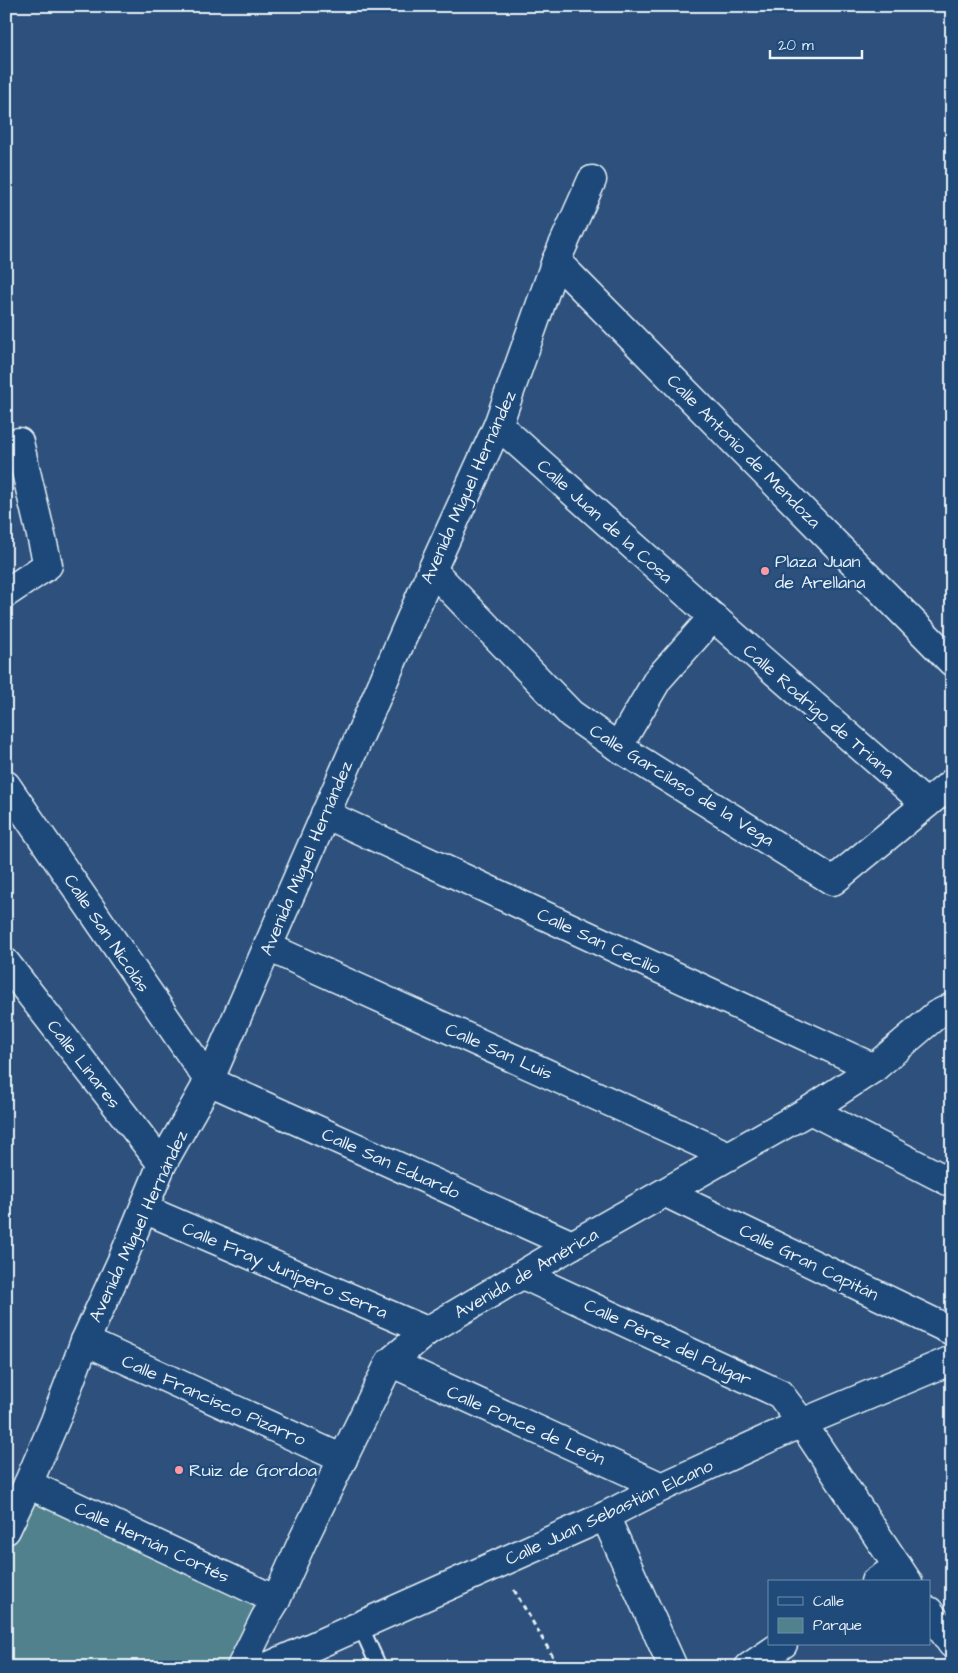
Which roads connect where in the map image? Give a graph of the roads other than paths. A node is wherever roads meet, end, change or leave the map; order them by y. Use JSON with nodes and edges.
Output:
{"nodes":[{"id":1,"x":592,"y":180,"type":"dead end"},
{"id":2,"x":556,"y":261,"type":"junction"},
{"id":3,"x":498,"y":424,"type":"junction"},
{"id":4,"x":6,"y":445,"type":"edge"},
{"id":5,"x":432,"y":570,"type":"junction"},
{"id":6,"x":6,"y":593,"type":"edge"},
{"id":7,"x":712,"y":618,"type":"junction"},
{"id":8,"x":952,"y":662,"type":"edge"},
{"id":9,"x":618,"y":747,"type":"junction"},
{"id":10,"x":952,"y":783,"type":"edge"},
{"id":11,"x":6,"y":785,"type":"edge"},
{"id":12,"x":926,"y":804,"type":"junction"},
{"id":13,"x":325,"y":814,"type":"junction"},
{"id":14,"x":268,"y":947,"type":"junction"},
{"id":15,"x":6,"y":963,"type":"edge"},
{"id":16,"x":947,"y":1015,"type":"edge"},
{"id":17,"x":874,"y":1068,"type":"junction"},
{"id":18,"x":209,"y":1081,"type":"junction"},
{"id":19,"x":810,"y":1110,"type":"junction"},
{"id":20,"x":729,"y":1156,"type":"junction"},
{"id":21,"x":162,"y":1164,"type":"junction"},
{"id":22,"x":952,"y":1183,"type":"edge"},
{"id":23,"x":666,"y":1193,"type":"junction"},
{"id":24,"x":144,"y":1210,"type":"junction"},
{"id":25,"x":572,"y":1244,"type":"junction"},
{"id":26,"x":523,"y":1275,"type":"junction"},
{"id":27,"x":427,"y":1331,"type":"junction"},
{"id":28,"x":952,"y":1331,"type":"edge"},
{"id":29,"x":84,"y":1341,"type":"junction"},
{"id":30,"x":952,"y":1360,"type":"edge"},
{"id":31,"x":390,"y":1362,"type":"junction"},
{"id":32,"x":802,"y":1423,"type":"junction"},
{"id":33,"x":343,"y":1459,"type":"junction"},
{"id":34,"x":662,"y":1487,"type":"junction"},
{"id":35,"x":19,"y":1488,"type":"edge"},
{"id":36,"x":605,"y":1516,"type":"junction"},
{"id":37,"x":6,"y":1530,"type":"edge"},
{"id":38,"x":903,"y":1574,"type":"edge"},
{"id":39,"x":882,"y":1580,"type":"edge"},
{"id":40,"x":276,"y":1600,"type":"junction"},
{"id":41,"x":930,"y":1613,"type":"edge"},
{"id":42,"x":360,"y":1625,"type":"junction"},
{"id":43,"x":952,"y":1644,"type":"edge"},
{"id":44,"x":780,"y":1646,"type":"edge"},
{"id":45,"x":241,"y":1667,"type":"edge"},
{"id":46,"x":267,"y":1667,"type":"edge"},
{"id":47,"x":379,"y":1667,"type":"edge"},
{"id":48,"x":673,"y":1667,"type":"edge"},
{"id":49,"x":749,"y":1667,"type":"edge"}],
"edges":[{"from":1,"to":2,"type":"street","name":"Avenida Miguel Hernández"},
{"from":2,"to":3,"type":"street","name":"Avenida Miguel Hernández"},
{"from":2,"to":8,"type":"street","name":"Calle Antonio de Mendoza"},
{"from":3,"to":5,"type":"street","name":"Avenida Miguel Hernández"},
{"from":3,"to":7,"type":"street","name":"Calle Juan de la Cosa"},
{"from":4,"to":6,"type":"street"},
{"from":5,"to":9,"type":"street","name":"Calle Garcilaso de la Vega"},
{"from":5,"to":13,"type":"street","name":"Avenida Miguel Hernández"},
{"from":7,"to":9,"type":"street"},
{"from":7,"to":12,"type":"street","name":"Calle Rodrigo de Triana"},
{"from":9,"to":12,"type":"street","name":"Calle Garcilaso de la Vega"},
{"from":10,"to":12,"type":"street","name":"Calle Garcilaso de la Vega"},
{"from":11,"to":18,"type":"street","name":"Calle San Nicolás"},
{"from":13,"to":14,"type":"street","name":"Avenida Miguel Hernández"},
{"from":13,"to":17,"type":"street","name":"Calle San Cecilio"},
{"from":14,"to":18,"type":"street","name":"Avenida Miguel Hernández"},
{"from":14,"to":20,"type":"street","name":"Calle San Luis"},
{"from":15,"to":21,"type":"street","name":"Calle Linares"},
{"from":16,"to":17,"type":"street","name":"Avenida de América"},
{"from":17,"to":19,"type":"street","name":"Avenida de América"},
{"from":18,"to":21,"type":"street","name":"Avenida Miguel Hernández"},
{"from":18,"to":25,"type":"street","name":"Calle San Eduardo"},
{"from":19,"to":20,"type":"street","name":"Avenida de América"},
{"from":19,"to":22,"type":"street"},
{"from":20,"to":23,"type":"street","name":"Avenida de América"},
{"from":21,"to":24,"type":"street","name":"Avenida Miguel Hernández"},
{"from":23,"to":25,"type":"street","name":"Avenida de América"},
{"from":23,"to":28,"type":"street","name":"Calle Gran Capitán"},
{"from":24,"to":27,"type":"street","name":"Calle Fray Junípero Serra"},
{"from":24,"to":29,"type":"street","name":"Avenida Miguel Hernández"},
{"from":25,"to":26,"type":"street","name":"Avenida de América"},
{"from":26,"to":27,"type":"street","name":"Avenida de América"},
{"from":26,"to":32,"type":"street","name":"Calle Pérez del Pulgar"},
{"from":27,"to":31,"type":"street","name":"Avenida de América"},
{"from":29,"to":33,"type":"street","name":"Calle Francisco Pizarro"},
{"from":29,"to":35,"type":"street","name":"Avenida Miguel Hernández"},
{"from":30,"to":32,"type":"street","name":"Calle Juan Sebastián Elcano"},
{"from":31,"to":33,"type":"street","name":"Avenida de América"},
{"from":31,"to":34,"type":"street","name":"Calle Ponce de León"},
{"from":32,"to":34,"type":"street","name":"Calle Juan Sebastián Elcano"},
{"from":32,"to":38,"type":"street","name":"Calle Pérez del Pulgar"},
{"from":33,"to":40,"type":"street","name":"Avenida de América"},
{"from":34,"to":36,"type":"street","name":"Calle Juan Sebastián Elcano"},
{"from":35,"to":37,"type":"street","name":"Avenida Miguel Hernández"},
{"from":35,"to":40,"type":"street","name":"Calle Hernán Cortés"},
{"from":36,"to":42,"type":"street","name":"Calle Juan Sebastián Elcano"},
{"from":36,"to":48,"type":"street"},
{"from":38,"to":39,"type":"street"},
{"from":40,"to":45,"type":"street","name":"Avenida de América"},
{"from":41,"to":43,"type":"street"},
{"from":42,"to":46,"type":"street","name":"Calle Juan Sebastián Elcano"},
{"from":42,"to":47,"type":"lane"},
{"from":44,"to":49,"type":"street"}]}
